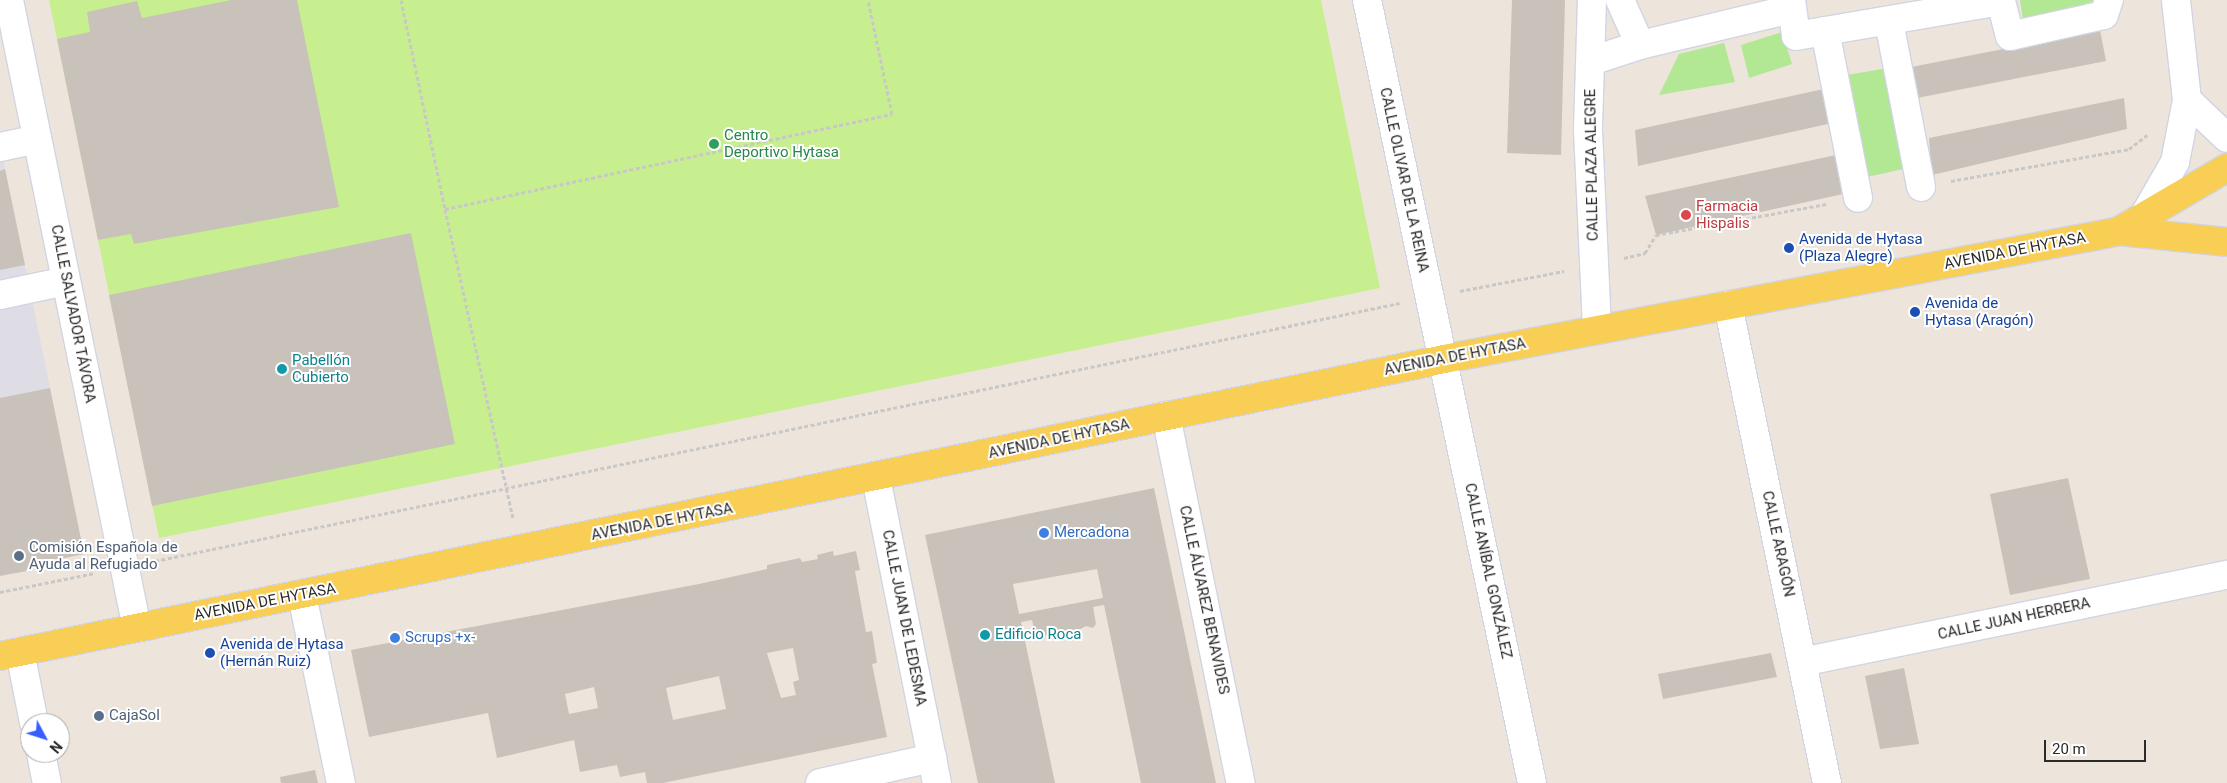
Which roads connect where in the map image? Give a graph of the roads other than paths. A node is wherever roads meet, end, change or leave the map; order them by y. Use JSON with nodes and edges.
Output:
{"nodes":[{"id":1,"x":8,"y":0,"type":"edge"},
{"id":2,"x":1366,"y":0,"type":"edge"},
{"id":3,"x":1592,"y":0,"type":"edge"},
{"id":4,"x":1620,"y":0,"type":"edge"},
{"id":5,"x":2109,"y":0,"type":"edge"},
{"id":6,"x":2176,"y":0,"type":"edge"},
{"id":7,"x":0,"y":1,"type":"edge"},
{"id":8,"x":2001,"y":1,"type":"edge"},
{"id":9,"x":1791,"y":5,"type":"edge"},
{"id":10,"x":1932,"y":7,"type":"edge"},
{"id":11,"x":1889,"y":22,"type":"junction"},
{"id":12,"x":1825,"y":31,"type":"junction"},
{"id":13,"x":1640,"y":45,"type":"junction"},
{"id":14,"x":1591,"y":61,"type":"junction"},
{"id":15,"x":2187,"y":100,"type":"junction"},
{"id":16,"x":2227,"y":138,"type":"edge"},
{"id":17,"x":37,"y":139,"type":"junction"},
{"id":18,"x":0,"y":147,"type":"edge"},
{"id":19,"x":2227,"y":168,"type":"edge"},
{"id":20,"x":1921,"y":187,"type":"road end"},
{"id":21,"x":1858,"y":198,"type":"road end"},
{"id":22,"x":2144,"y":216,"type":"junction"},
{"id":23,"x":2119,"y":231,"type":"junction"},
{"id":24,"x":2227,"y":242,"type":"edge"},
{"id":25,"x":66,"y":281,"type":"junction"},
{"id":26,"x":0,"y":295,"type":"edge"},
{"id":27,"x":1728,"y":305,"type":"junction"},
{"id":28,"x":1597,"y":330,"type":"junction"},
{"id":29,"x":1444,"y":359,"type":"junction"},
{"id":30,"x":1166,"y":416,"type":"junction"},
{"id":31,"x":876,"y":478,"type":"junction"},
{"id":32,"x":2227,"y":575,"type":"edge"},
{"id":33,"x":302,"y":595,"type":"junction"},
{"id":34,"x":137,"y":628,"type":"junction"},
{"id":35,"x":10,"y":654,"type":"edge"},
{"id":36,"x":1802,"y":662,"type":"junction"},
{"id":37,"x":31,"y":713,"type":"edge"},
{"id":38,"x":43,"y":763,"type":"edge"},
{"id":39,"x":935,"y":770,"type":"edge"},
{"id":40,"x":47,"y":783,"type":"edge"},
{"id":41,"x":341,"y":783,"type":"edge"},
{"id":42,"x":820,"y":783,"type":"edge"},
{"id":43,"x":1241,"y":783,"type":"edge"},
{"id":44,"x":1532,"y":783,"type":"edge"},
{"id":45,"x":1827,"y":783,"type":"edge"}],
"edges":[{"from":1,"to":7,"type":"street"},
{"from":1,"to":17,"type":"street","name":"CALLE SALVADOR TÁVORA"},
{"from":2,"to":29,"type":"street","name":"CALLE OLIVAR DE LA REINA"},
{"from":3,"to":14,"type":"street","name":"CALLE PLAZA ALEGRE"},
{"from":4,"to":13,"type":"street"},
{"from":5,"to":8,"type":"street"},
{"from":6,"to":15,"type":"street"},
{"from":8,"to":10,"type":"street"},
{"from":9,"to":12,"type":"street"},
{"from":9,"to":13,"type":"street"},
{"from":10,"to":11,"type":"street"},
{"from":11,"to":12,"type":"street"},
{"from":11,"to":20,"type":"street"},
{"from":12,"to":21,"type":"street"},
{"from":13,"to":14,"type":"street"},
{"from":14,"to":28,"type":"street","name":"CALLE PLAZA ALEGRE"},
{"from":15,"to":16,"type":"street"},
{"from":15,"to":22,"type":"street"},
{"from":17,"to":18,"type":"street"},
{"from":17,"to":25,"type":"street","name":"CALLE SALVADOR TÁVORA"},
{"from":19,"to":22,"type":"main road"},
{"from":22,"to":23,"type":"main road"},
{"from":23,"to":24,"type":"main road"},
{"from":23,"to":27,"type":"main road","name":"AVENIDA DE HYTASA"},
{"from":25,"to":26,"type":"street"},
{"from":25,"to":34,"type":"street","name":"CALLE SALVADOR TÁVORA"},
{"from":27,"to":28,"type":"main road","name":"AVENIDA DE HYTASA"},
{"from":27,"to":36,"type":"street","name":"CALLE ARAGÓN"},
{"from":28,"to":29,"type":"main road","name":"AVENIDA DE HYTASA"},
{"from":29,"to":30,"type":"main road","name":"AVENIDA DE HYTASA"},
{"from":29,"to":44,"type":"street","name":"CALLE ANÍBAL GONZÁLEZ"},
{"from":30,"to":31,"type":"main road","name":"AVENIDA DE HYTASA"},
{"from":30,"to":43,"type":"street","name":"CALLE ÁLVAREZ BENAVIDES"},
{"from":31,"to":33,"type":"main road","name":"AVENIDA DE HYTASA"},
{"from":31,"to":39,"type":"street","name":"CALLE JUAN DE LEDESMA"},
{"from":32,"to":36,"type":"street","name":"CALLE JUAN HERRERA"},
{"from":33,"to":34,"type":"main road","name":"AVENIDA DE HYTASA"},
{"from":33,"to":41,"type":"street"},
{"from":34,"to":35,"type":"main road","name":"AVENIDA DE HYTASA"},
{"from":35,"to":37,"type":"street"},
{"from":36,"to":45,"type":"street","name":"CALLE ARAGÓN"},
{"from":38,"to":40,"type":"street"},
{"from":39,"to":42,"type":"street","name":"CALLE JUAN DE LEDESMA"}]}
